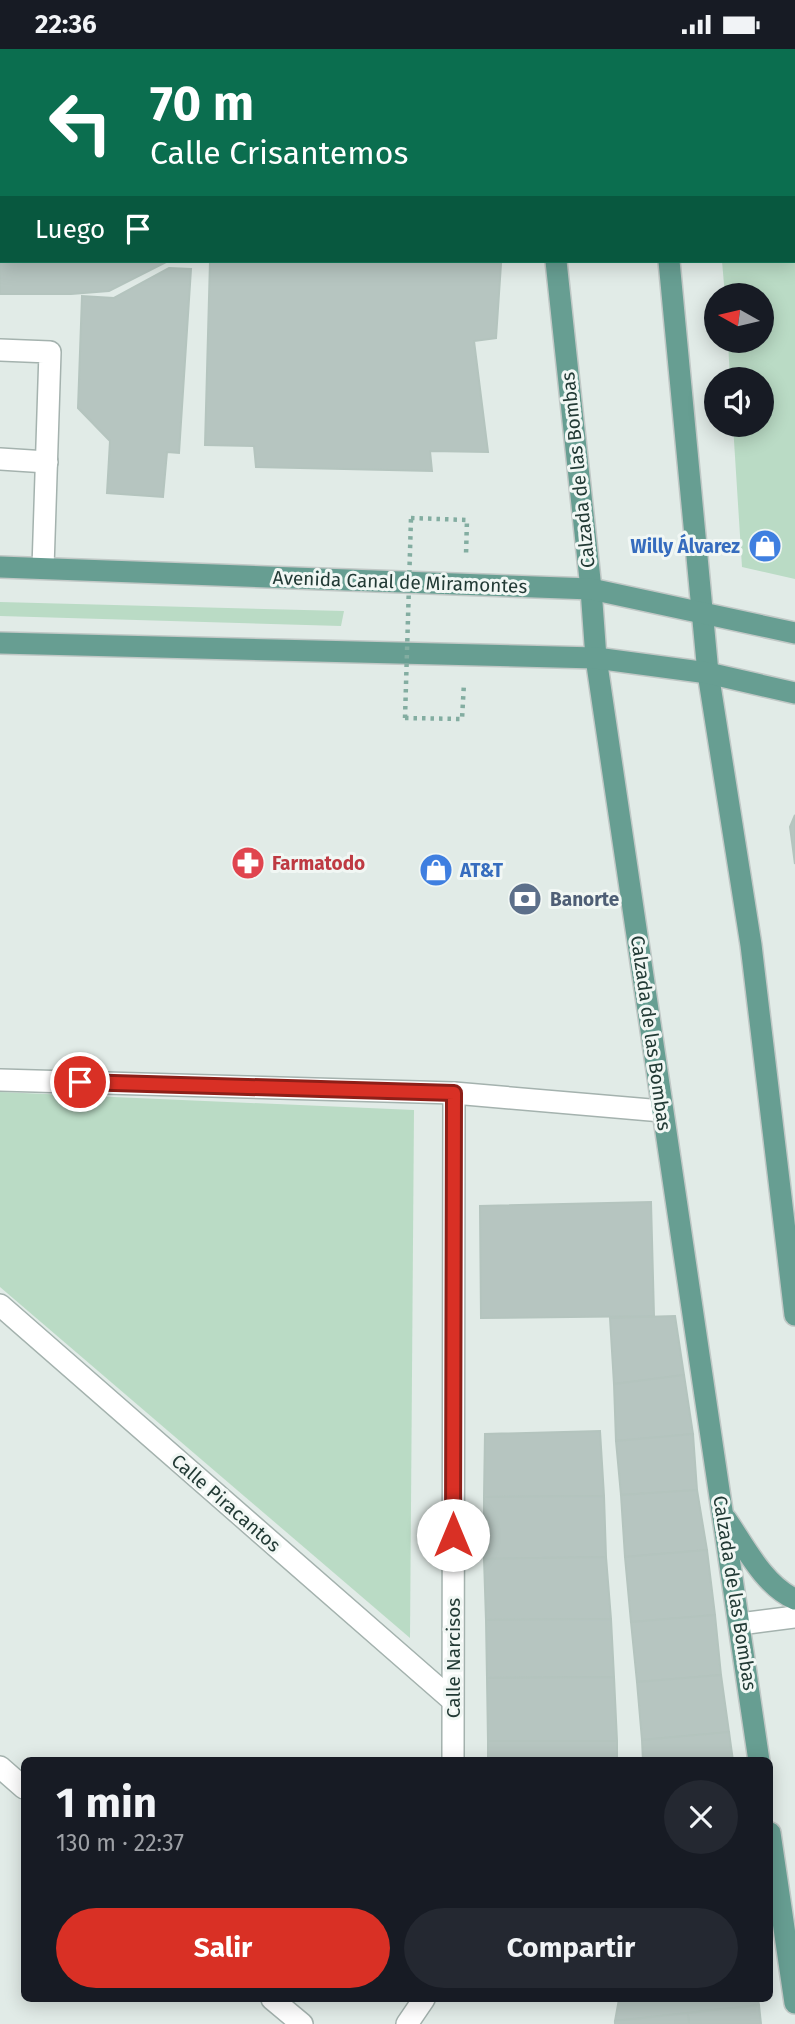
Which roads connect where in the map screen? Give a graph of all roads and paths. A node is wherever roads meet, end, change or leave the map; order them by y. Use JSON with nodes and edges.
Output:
{"nodes":[{"id":1,"x":556,"y":263,"type":"edge"},
{"id":2,"x":669,"y":263,"type":"edge"},
{"id":3,"x":0,"y":350,"type":"edge"},
{"id":4,"x":0,"y":459,"type":"edge"},
{"id":5,"x":47,"y":462,"type":"junction"},
{"id":6,"x":467,"y":520,"type":"dead end"},
{"id":7,"x":0,"y":567,"type":"edge"},
{"id":8,"x":43,"y":568,"type":"junction"},
{"id":9,"x":591,"y":589,"type":"junction"},
{"id":10,"x":701,"y":612,"type":"junction"},
{"id":11,"x":795,"y":633,"type":"edge"},
{"id":12,"x":0,"y":643,"type":"edge"},
{"id":13,"x":596,"y":658,"type":"junction"},
{"id":14,"x":708,"y":673,"type":"junction"},
{"id":15,"x":795,"y":693,"type":"edge"},
{"id":16,"x":462,"y":719,"type":"dead end"},
{"id":17,"x":0,"y":1080,"type":"edge"},
{"id":18,"x":454,"y":1093,"type":"junction"},
{"id":19,"x":662,"y":1111,"type":"junction"},
{"id":20,"x":0,"y":1305,"type":"edge"},
{"id":21,"x":795,"y":1315,"type":"edge"},
{"id":22,"x":723,"y":1514,"type":"junction"},
{"id":23,"x":795,"y":1599,"type":"edge"},
{"id":24,"x":795,"y":1617,"type":"edge"},
{"id":25,"x":740,"y":1625,"type":"junction"},
{"id":26,"x":452,"y":1700,"type":"junction"},
{"id":27,"x":453,"y":1757,"type":"edge"},
{"id":28,"x":759,"y":1757,"type":"edge"},
{"id":29,"x":0,"y":1767,"type":"edge"},
{"id":30,"x":21,"y":1785,"type":"edge"},
{"id":31,"x":773,"y":1846,"type":"edge"},
{"id":32,"x":788,"y":1913,"type":"edge"},
{"id":33,"x":276,"y":2002,"type":"edge"},
{"id":34,"x":422,"y":2002,"type":"edge"},
{"id":35,"x":795,"y":2003,"type":"edge"},
{"id":36,"x":302,"y":2024,"type":"edge"},
{"id":37,"x":407,"y":2024,"type":"edge"}],
"edges":[{"from":1,"to":9,"type":"main road","name":"Calzada de las Bombas"},
{"from":2,"to":10,"type":"main road"},
{"from":3,"to":5,"type":"street"},
{"from":4,"to":5,"type":"street"},
{"from":5,"to":8,"type":"street"},
{"from":6,"to":16,"type":"path","bridge":true},
{"from":7,"to":8,"type":"main road","name":"Avenida Canal de Miramontes"},
{"from":8,"to":9,"type":"main road","name":"Avenida Canal de Miramontes"},
{"from":9,"to":10,"type":"main road","name":"Avenida Canal de Miramontes"},
{"from":9,"to":13,"type":"main road","name":"Calzada de las Bombas"},
{"from":10,"to":11,"type":"main road","name":"Avenida Canal de Miramontes"},
{"from":10,"to":14,"type":"main road"},
{"from":12,"to":13,"type":"main road"},
{"from":13,"to":14,"type":"main road"},
{"from":13,"to":19,"type":"main road","name":"Calzada de las Bombas"},
{"from":14,"to":15,"type":"main road"},
{"from":14,"to":21,"type":"main road"},
{"from":17,"to":18,"type":"street"},
{"from":18,"to":19,"type":"street"},
{"from":18,"to":26,"type":"street","name":"Calle Narcisos"},
{"from":19,"to":22,"type":"main road","name":"Calzada de las Bombas"},
{"from":20,"to":26,"type":"street","name":"Calle Piracantos"},
{"from":22,"to":23,"type":"main road"},
{"from":22,"to":25,"type":"main road","name":"Calzada de las Bombas"},
{"from":24,"to":25,"type":"street"},
{"from":25,"to":28,"type":"main road","name":"Calzada de las Bombas"},
{"from":26,"to":27,"type":"street","name":"Calle Narcisos"},
{"from":29,"to":30,"type":"street"},
{"from":31,"to":32,"type":"main road"},
{"from":32,"to":35,"type":"main road"},
{"from":33,"to":36,"type":"street"},
{"from":34,"to":37,"type":"street"}]}
